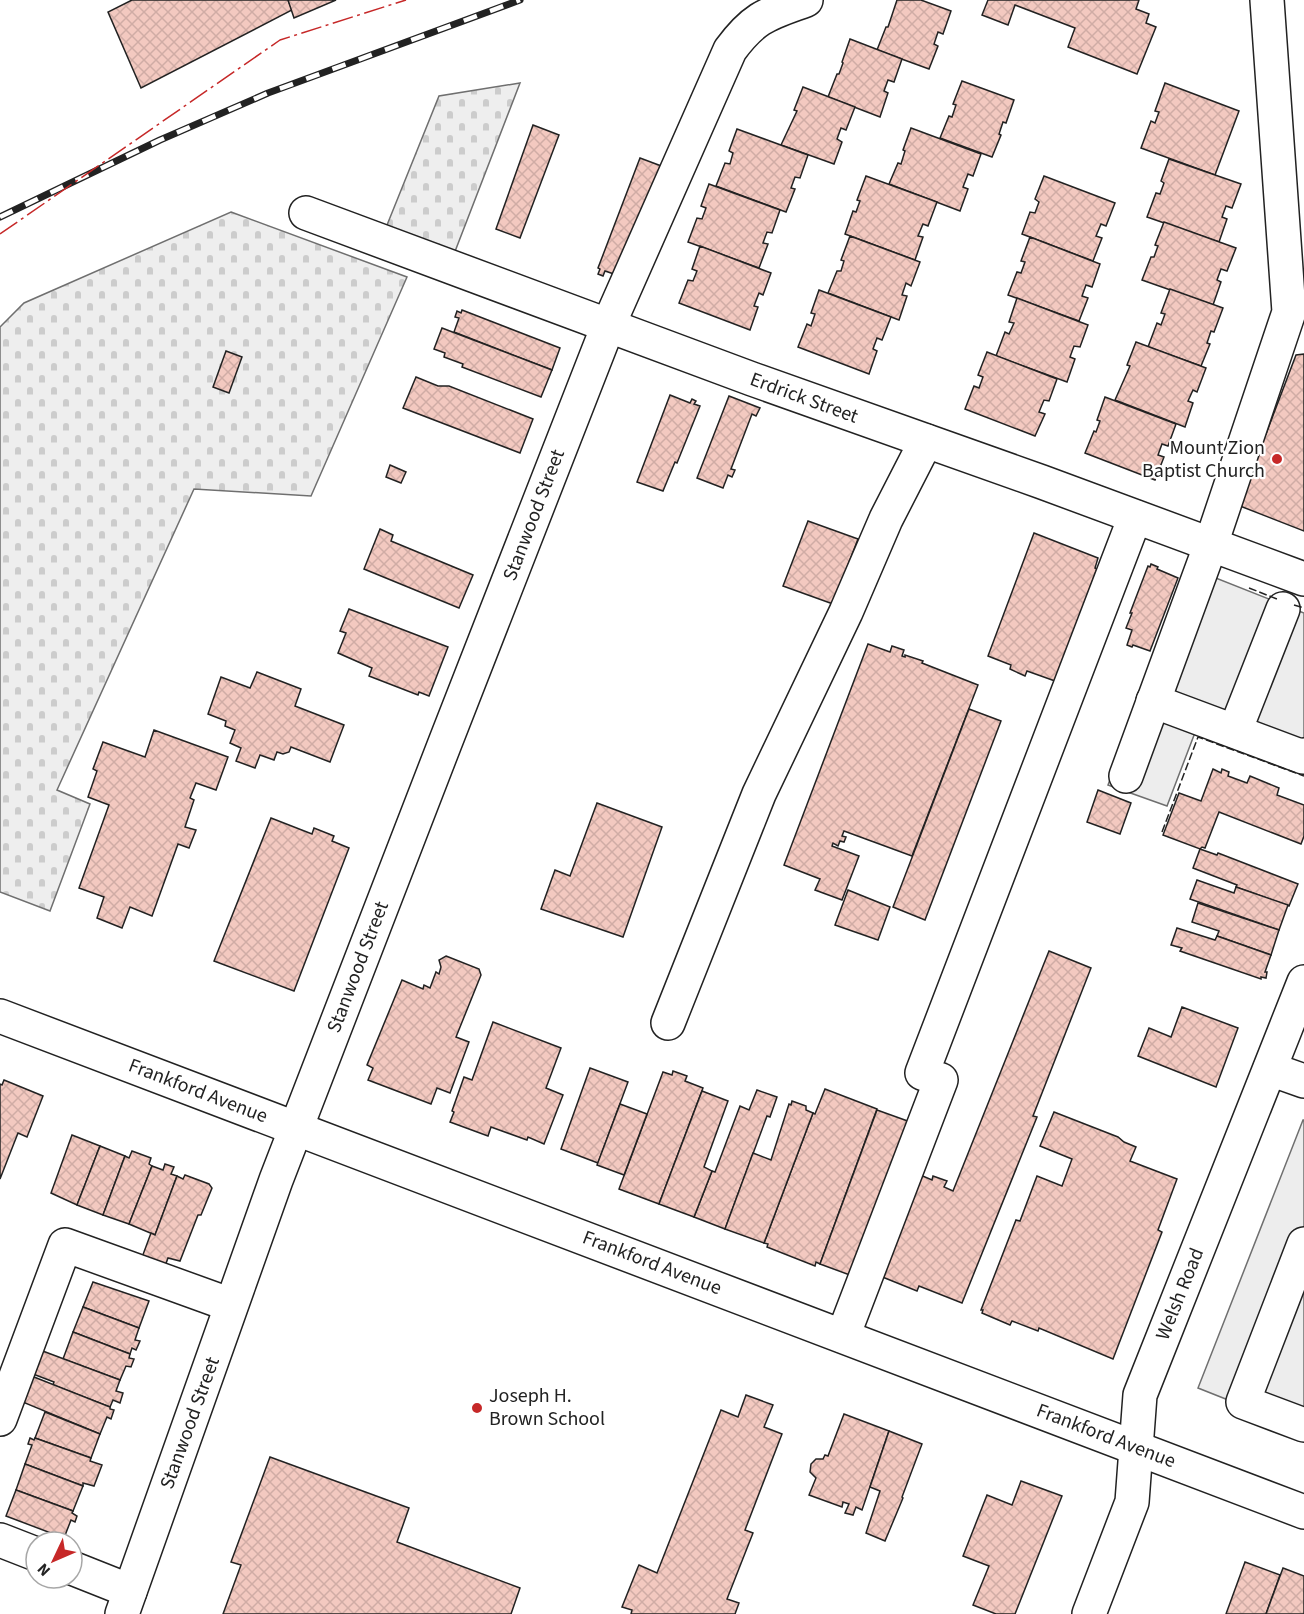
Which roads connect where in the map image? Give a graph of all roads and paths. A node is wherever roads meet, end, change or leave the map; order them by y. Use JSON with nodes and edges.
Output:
{"nodes":[{"id":1,"x":806,"y":0,"type":"edge"},
{"id":2,"x":1267,"y":0,"type":"edge"},
{"id":3,"x":306,"y":213,"type":"dead end"},
{"id":4,"x":608,"y":326,"type":"junction"},
{"id":5,"x":926,"y":441,"type":"junction"},
{"id":6,"x":1135,"y":517,"type":"junction"},
{"id":7,"x":1211,"y":544,"type":"junction"},
{"id":8,"x":1304,"y":579,"type":"edge"},
{"id":9,"x":1283,"y":609,"type":"dead end"},
{"id":10,"x":1153,"y":701,"type":"junction"},
{"id":11,"x":1235,"y":731,"type":"junction"},
{"id":12,"x":1304,"y":755,"type":"edge"},
{"id":13,"x":1126,"y":776,"type":"dead end"},
{"id":14,"x":1304,"y":982,"type":"edge"},
{"id":15,"x":0,"y":1016,"type":"edge"},
{"id":16,"x":669,"y":1023,"type":"dead end"},
{"id":17,"x":1270,"y":1070,"type":"junction"},
{"id":18,"x":1304,"y":1081,"type":"edge"},
{"id":19,"x":296,"y":1128,"type":"junction"},
{"id":20,"x":1300,"y":1263,"type":"edge"},
{"id":21,"x":231,"y":1305,"type":"junction"},
{"id":22,"x":843,"y":1336,"type":"junction"},
{"id":23,"x":0,"y":1419,"type":"edge"},
{"id":24,"x":1304,"y":1425,"type":"edge"},
{"id":25,"x":1136,"y":1448,"type":"junction"},
{"id":26,"x":1304,"y":1512,"type":"edge"},
{"id":27,"x":0,"y":1540,"type":"edge"},
{"id":28,"x":24,"y":1549,"type":"edge"},
{"id":29,"x":84,"y":1576,"type":"edge"},
{"id":30,"x":126,"y":1602,"type":"edge"},
{"id":31,"x":1089,"y":1614,"type":"edge"}],
"edges":[{"from":1,"to":4,"type":"street","name":"Stanwood Street"},
{"from":2,"to":7,"type":"street"},
{"from":3,"to":4,"type":"street","name":"Erdrick Street"},
{"from":4,"to":5,"type":"street","name":"Erdrick Street"},
{"from":4,"to":19,"type":"street","name":"Stanwood Street"},
{"from":5,"to":6,"type":"street","name":"Erdrick Street"},
{"from":5,"to":16,"type":"street"},
{"from":6,"to":7,"type":"street","name":"Erdrick Street"},
{"from":6,"to":22,"type":"street"},
{"from":7,"to":8,"type":"street","name":"Erdrick Street"},
{"from":7,"to":10,"type":"street"},
{"from":9,"to":11,"type":"street"},
{"from":10,"to":11,"type":"street"},
{"from":10,"to":13,"type":"street"},
{"from":11,"to":12,"type":"street"},
{"from":14,"to":17,"type":"street","name":"Welsh Road"},
{"from":15,"to":19,"type":"street","name":"Frankford Avenue"},
{"from":17,"to":18,"type":"street"},
{"from":17,"to":25,"type":"street","name":"Welsh Road"},
{"from":19,"to":21,"type":"street","name":"Stanwood Street"},
{"from":19,"to":22,"type":"street","name":"Frankford Avenue"},
{"from":20,"to":24,"type":"street"},
{"from":21,"to":23,"type":"street"},
{"from":21,"to":30,"type":"street","name":"Stanwood Street"},
{"from":22,"to":25,"type":"street","name":"Frankford Avenue"},
{"from":25,"to":26,"type":"street","name":"Frankford Avenue"},
{"from":25,"to":31,"type":"street","name":"Welsh Road"},
{"from":27,"to":28,"type":"street"},
{"from":29,"to":30,"type":"street"}]}
